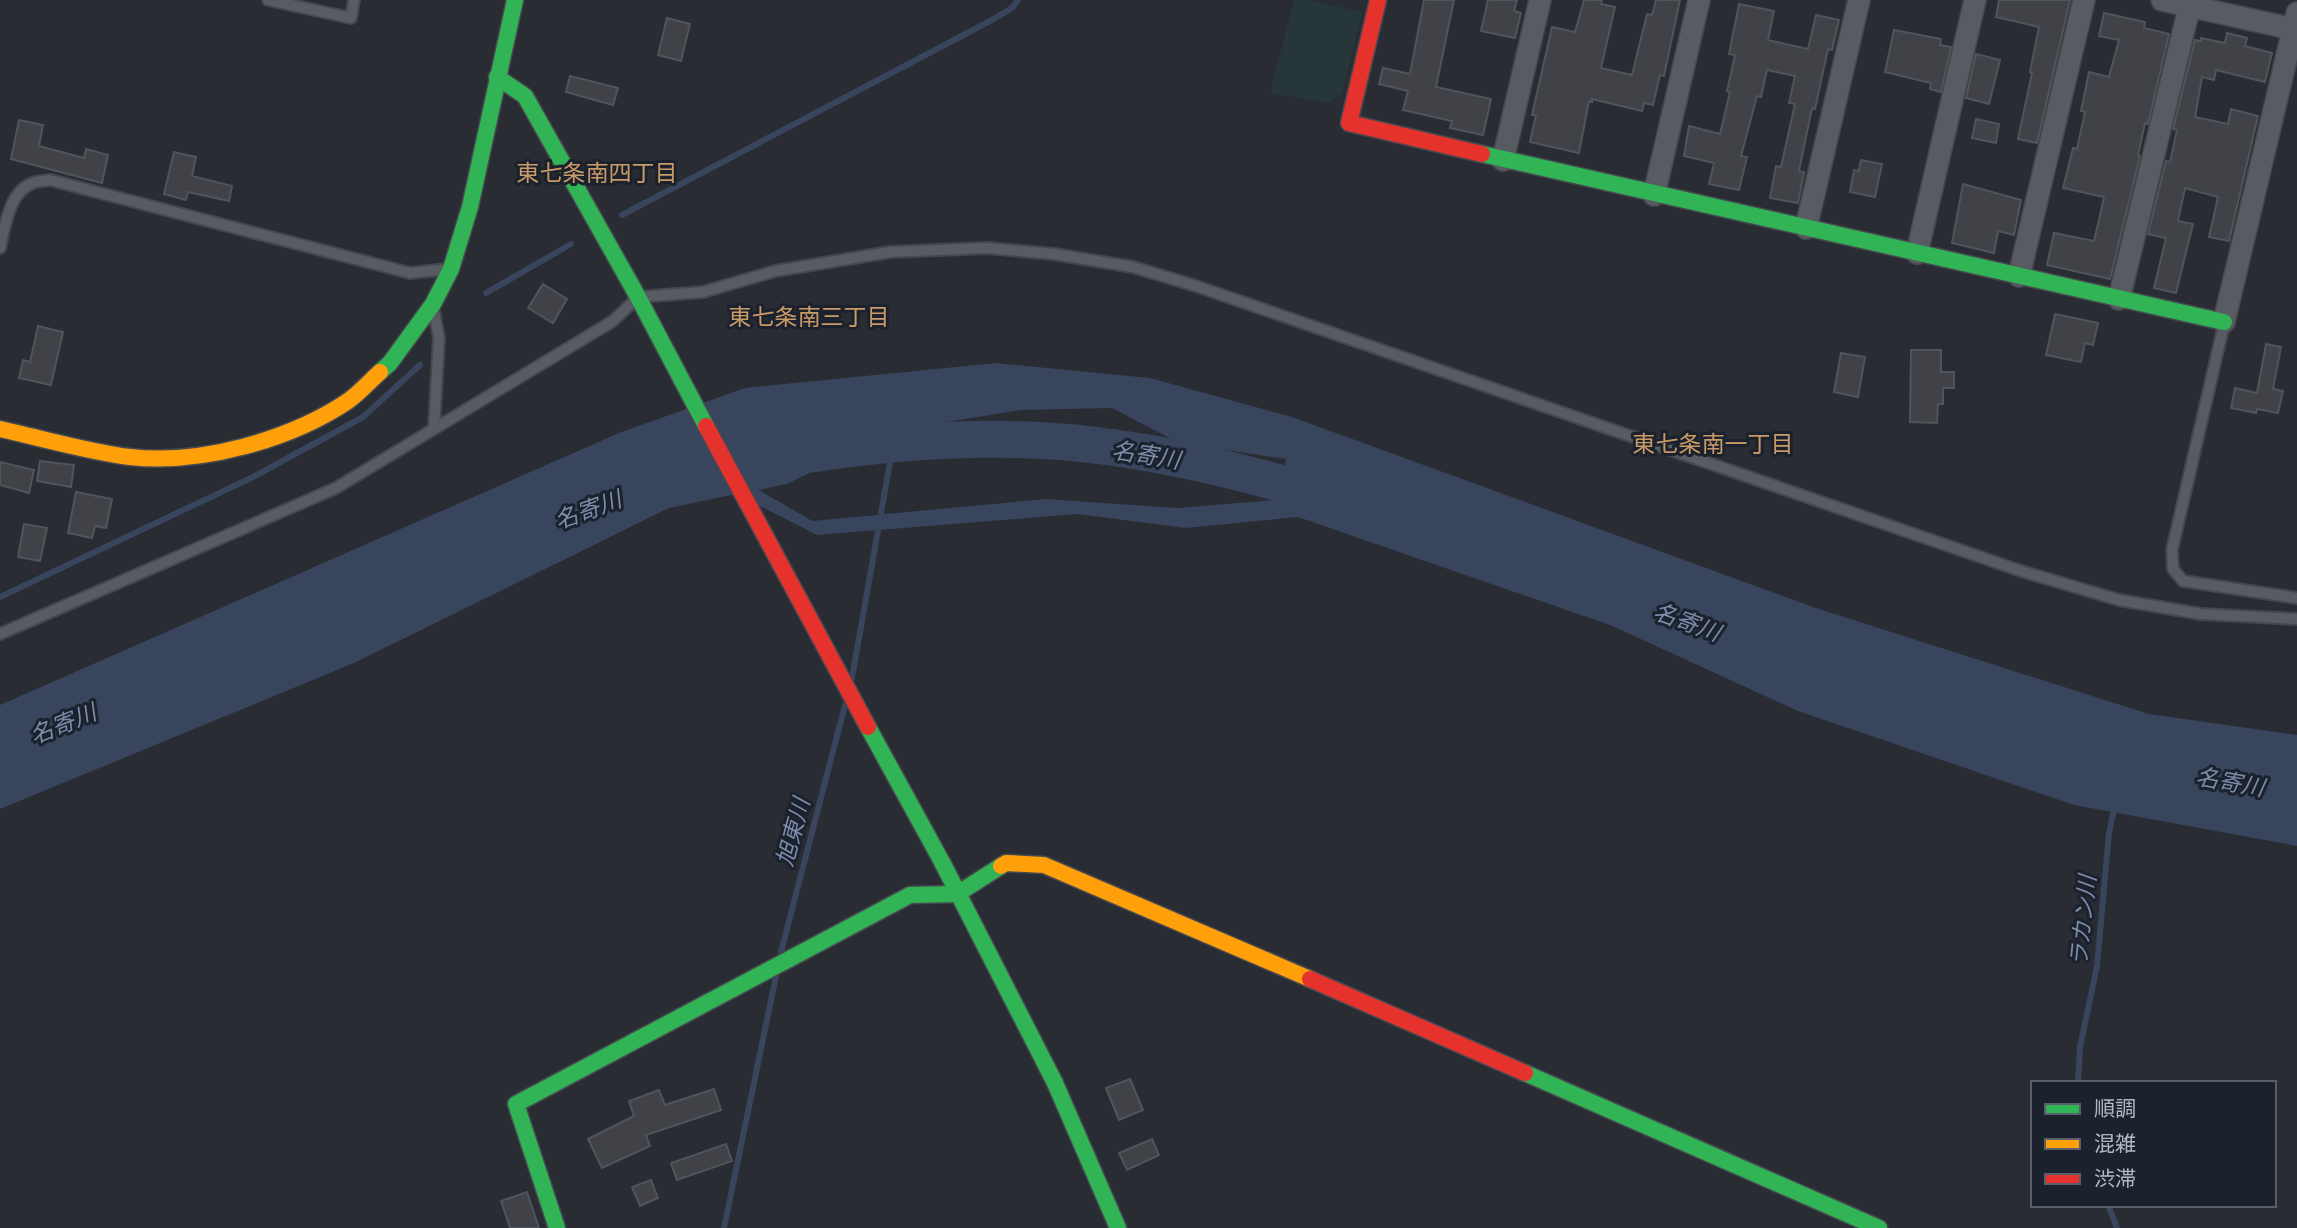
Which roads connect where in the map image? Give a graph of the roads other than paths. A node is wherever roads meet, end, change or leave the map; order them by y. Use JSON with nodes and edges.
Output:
{"nodes":[{"id":1,"x":268,"y":0,"type":"edge"},
{"id":2,"x":355,"y":0,"type":"edge"},
{"id":3,"x":515,"y":0,"type":"edge"},
{"id":4,"x":1378,"y":0,"type":"edge"},
{"id":5,"x":1540,"y":0,"type":"edge"},
{"id":6,"x":1699,"y":0,"type":"edge"},
{"id":7,"x":1859,"y":0,"type":"edge"},
{"id":8,"x":1975,"y":0,"type":"edge"},
{"id":9,"x":2084,"y":0,"type":"edge"},
{"id":10,"x":2162,"y":0,"type":"edge"},
{"id":11,"x":2190,"y":3,"type":"edge"},
{"id":12,"x":2295,"y":21,"type":"edge"},
{"id":13,"x":497,"y":77,"type":"junction"},
{"id":14,"x":1503,"y":160,"type":"junction"},
{"id":15,"x":1654,"y":195,"type":"junction"},
{"id":16,"x":1806,"y":228,"type":"junction"},
{"id":17,"x":0,"y":248,"type":"edge"},
{"id":18,"x":1917,"y":253,"type":"junction"},
{"id":19,"x":451,"y":268,"type":"junction"},
{"id":20,"x":2019,"y":276,"type":"junction"},
{"id":21,"x":638,"y":297,"type":"junction"},
{"id":22,"x":2119,"y":299,"type":"junction"},
{"id":23,"x":433,"y":304,"type":"junction"},
{"id":24,"x":2224,"y":323,"type":"junction"},
{"id":25,"x":434,"y":428,"type":"junction"},
{"id":26,"x":0,"y":429,"type":"edge"},
{"id":27,"x":2297,"y":597,"type":"edge"},
{"id":28,"x":2297,"y":619,"type":"edge"},
{"id":29,"x":0,"y":634,"type":"edge"},
{"id":30,"x":957,"y":894,"type":"junction"},
{"id":31,"x":557,"y":1228,"type":"edge"},
{"id":32,"x":1118,"y":1228,"type":"edge"},
{"id":33,"x":1879,"y":1228,"type":"edge"}],
"edges":[{"from":1,"to":2,"type":"lane"},
{"from":3,"to":13,"type":"street"},
{"from":4,"to":14,"type":"street"},
{"from":5,"to":14,"type":"street"},
{"from":6,"to":15,"type":"street"},
{"from":7,"to":16,"type":"street"},
{"from":8,"to":18,"type":"street"},
{"from":9,"to":20,"type":"street"},
{"from":10,"to":11,"type":"street"},
{"from":11,"to":12,"type":"street"},
{"from":11,"to":22,"type":"street"},
{"from":12,"to":24,"type":"street"},
{"from":13,"to":19,"type":"street"},
{"from":13,"to":21,"type":"street"},
{"from":14,"to":15,"type":"street"},
{"from":15,"to":16,"type":"street"},
{"from":16,"to":18,"type":"street"},
{"from":17,"to":19,"type":"lane"},
{"from":18,"to":20,"type":"street"},
{"from":19,"to":23,"type":"street"},
{"from":20,"to":22,"type":"street"},
{"from":21,"to":25,"type":"lane"},
{"from":21,"to":28,"type":"lane"},
{"from":21,"to":30,"type":"street"},
{"from":22,"to":24,"type":"street"},
{"from":23,"to":25,"type":"lane"},
{"from":23,"to":26,"type":"street"},
{"from":24,"to":27,"type":"lane"},
{"from":25,"to":29,"type":"lane"},
{"from":30,"to":31,"type":"street"},
{"from":30,"to":32,"type":"street"},
{"from":30,"to":33,"type":"street"}]}
